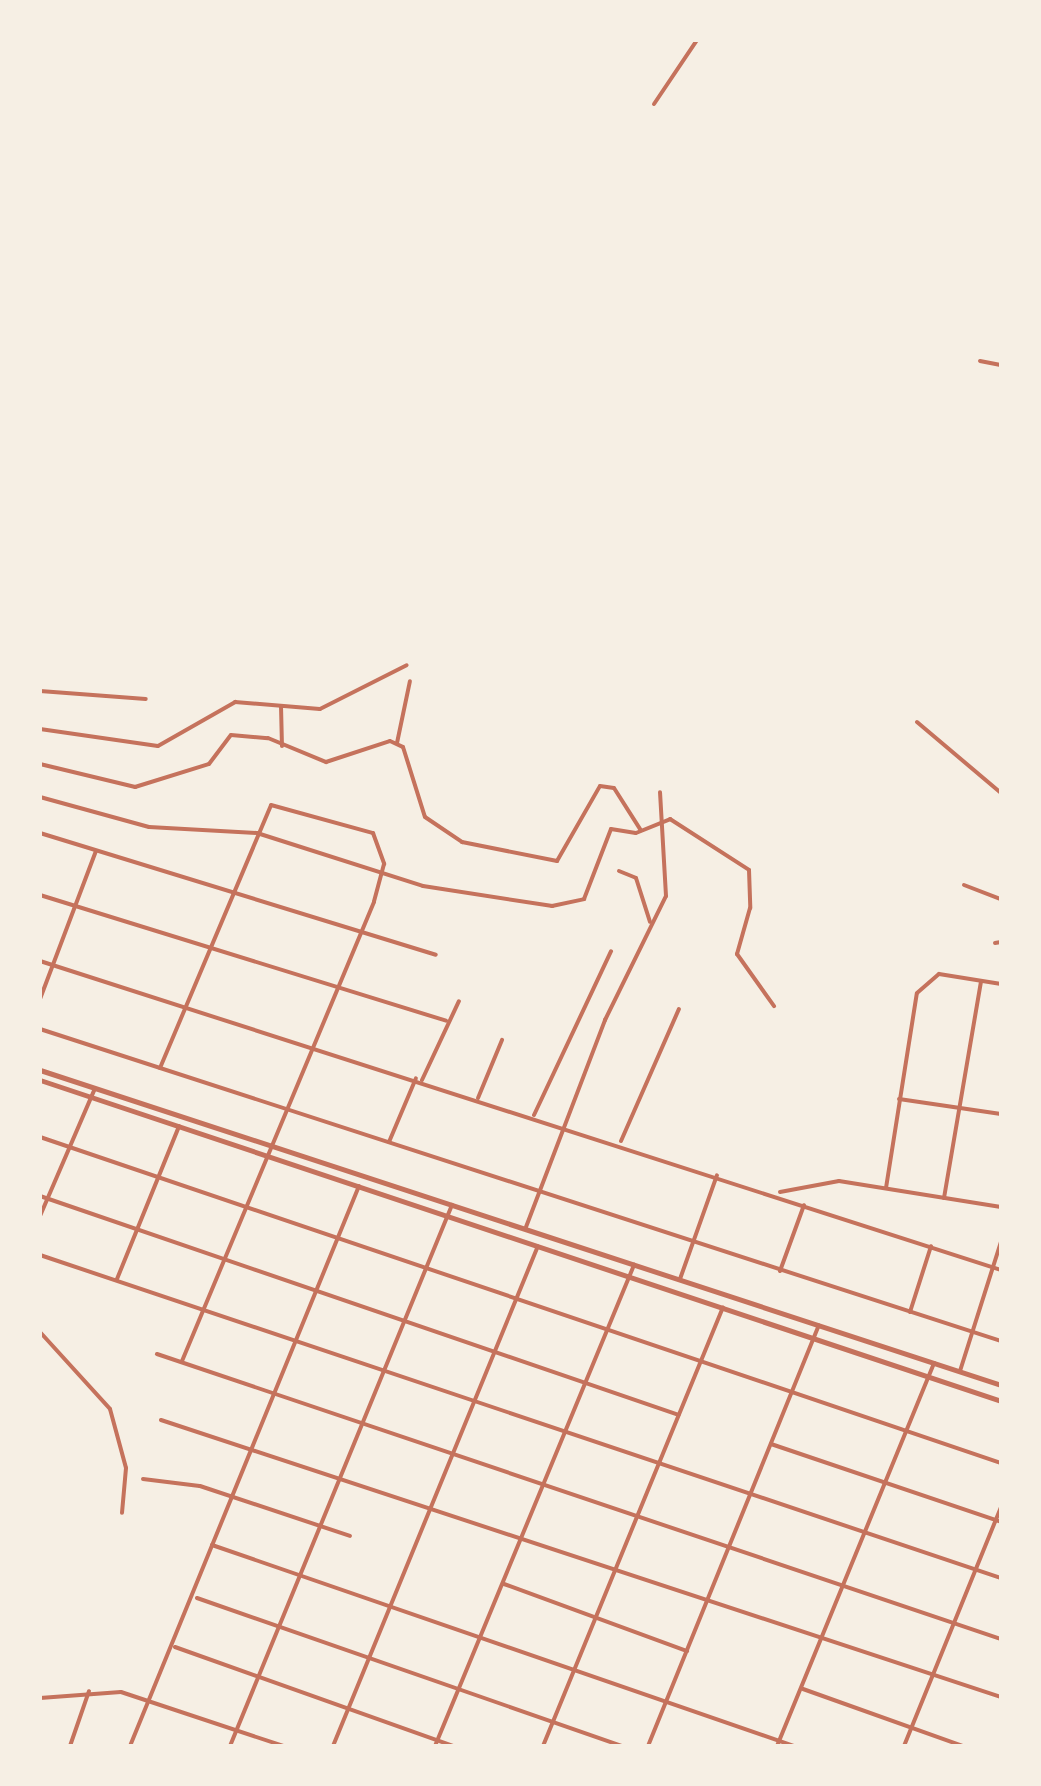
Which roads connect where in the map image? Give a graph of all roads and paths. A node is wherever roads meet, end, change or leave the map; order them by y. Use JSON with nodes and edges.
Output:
{"nodes":[{"id":1,"x":696,"y":40,"type":"edge"},
{"id":2,"x":654,"y":104,"type":"dead end"},
{"id":3,"x":980,"y":361,"type":"dead end"},
{"id":4,"x":1001,"y":365,"type":"edge"},
{"id":5,"x":407,"y":665,"type":"dead end"},
{"id":6,"x":410,"y":681,"type":"dead end"},
{"id":7,"x":40,"y":690,"type":"edge"},
{"id":8,"x":146,"y":699,"type":"dead end"},
{"id":9,"x":281,"y":704,"type":"junction"},
{"id":10,"x":917,"y":722,"type":"dead end"},
{"id":11,"x":40,"y":730,"type":"edge"},
{"id":12,"x":397,"y":743,"type":"junction"},
{"id":13,"x":282,"y":746,"type":"junction"},
{"id":14,"x":40,"y":764,"type":"edge"},
{"id":15,"x":660,"y":792,"type":"dead end"},
{"id":16,"x":1001,"y":793,"type":"edge"},
{"id":17,"x":40,"y":797,"type":"edge"},
{"id":18,"x":661,"y":819,"type":"junction"},
{"id":19,"x":640,"y":830,"type":"junction"},
{"id":20,"x":40,"y":832,"type":"edge"},
{"id":21,"x":257,"y":833,"type":"junction"},
{"id":22,"x":96,"y":851,"type":"junction"},
{"id":23,"x":618,"y":871,"type":"dead end"},
{"id":24,"x":383,"y":874,"type":"junction"},
{"id":25,"x":964,"y":885,"type":"dead end"},
{"id":26,"x":233,"y":890,"type":"junction"},
{"id":27,"x":40,"y":895,"type":"edge"},
{"id":28,"x":1001,"y":899,"type":"edge"},
{"id":29,"x":75,"y":907,"type":"junction"},
{"id":30,"x":650,"y":922,"type":"junction"},
{"id":31,"x":360,"y":930,"type":"junction"},
{"id":32,"x":209,"y":948,"type":"junction"},
{"id":33,"x":610,"y":951,"type":"dead end"},
{"id":34,"x":436,"y":955,"type":"dead end"},
{"id":35,"x":40,"y":960,"type":"edge"},
{"id":36,"x":53,"y":965,"type":"junction"},
{"id":37,"x":981,"y":980,"type":"junction"},
{"id":38,"x":1001,"y":984,"type":"edge"},
{"id":39,"x":336,"y":988,"type":"junction"},
{"id":40,"x":40,"y":999,"type":"edge"},
{"id":41,"x":459,"y":1000,"type":"dead end"},
{"id":42,"x":774,"y":1006,"type":"dead end"},
{"id":43,"x":183,"y":1008,"type":"junction"},
{"id":44,"x":679,"y":1009,"type":"dead end"},
{"id":45,"x":446,"y":1021,"type":"junction"},
{"id":46,"x":40,"y":1029,"type":"edge"},
{"id":47,"x":502,"y":1040,"type":"dead end"},
{"id":48,"x":313,"y":1047,"type":"junction"},
{"id":49,"x":160,"y":1068,"type":"junction"},
{"id":50,"x":40,"y":1070,"type":"edge"},
{"id":51,"x":419,"y":1079,"type":"junction"},
{"id":52,"x":40,"y":1080,"type":"edge"},
{"id":53,"x":95,"y":1088,"type":"junction"},
{"id":54,"x":92,"y":1097,"type":"junction"},
{"id":55,"x":478,"y":1098,"type":"junction"},
{"id":56,"x":899,"y":1099,"type":"junction"},
{"id":57,"x":959,"y":1108,"type":"junction"},
{"id":58,"x":290,"y":1110,"type":"junction"},
{"id":59,"x":1001,"y":1114,"type":"edge"},
{"id":60,"x":534,"y":1115,"type":"junction"},
{"id":61,"x":565,"y":1124,"type":"junction"},
{"id":62,"x":179,"y":1126,"type":"junction"},
{"id":63,"x":40,"y":1138,"type":"edge"},
{"id":64,"x":621,"y":1141,"type":"junction"},
{"id":65,"x":389,"y":1142,"type":"junction"},
{"id":66,"x":70,"y":1148,"type":"junction"},
{"id":67,"x":275,"y":1148,"type":"junction"},
{"id":68,"x":272,"y":1157,"type":"junction"},
{"id":69,"x":716,"y":1175,"type":"junction"},
{"id":70,"x":158,"y":1178,"type":"junction"},
{"id":71,"x":359,"y":1186,"type":"junction"},
{"id":72,"x":886,"y":1188,"type":"junction"},
{"id":73,"x":540,"y":1191,"type":"junction"},
{"id":74,"x":771,"y":1192,"type":"junction"},
{"id":75,"x":40,"y":1196,"type":"edge"},
{"id":76,"x":944,"y":1198,"type":"junction"},
{"id":77,"x":47,"y":1199,"type":"junction"},
{"id":78,"x":805,"y":1203,"type":"junction"},
{"id":79,"x":452,"y":1205,"type":"junction"},
{"id":80,"x":1001,"y":1207,"type":"edge"},
{"id":81,"x":249,"y":1208,"type":"junction"},
{"id":82,"x":40,"y":1216,"type":"edge"},
{"id":83,"x":448,"y":1216,"type":"junction"},
{"id":84,"x":525,"y":1229,"type":"junction"},
{"id":85,"x":137,"y":1230,"type":"junction"},
{"id":86,"x":337,"y":1238,"type":"junction"},
{"id":87,"x":692,"y":1243,"type":"junction"},
{"id":88,"x":1001,"y":1244,"type":"edge"},
{"id":89,"x":538,"y":1246,"type":"junction"},
{"id":90,"x":931,"y":1246,"type":"junction"},
{"id":91,"x":40,"y":1255,"type":"edge"},
{"id":92,"x":227,"y":1260,"type":"junction"},
{"id":93,"x":634,"y":1264,"type":"junction"},
{"id":94,"x":426,"y":1268,"type":"junction"},
{"id":95,"x":998,"y":1270,"type":"edge"},
{"id":96,"x":780,"y":1271,"type":"junction"},
{"id":97,"x":629,"y":1276,"type":"junction"},
{"id":98,"x":679,"y":1280,"type":"junction"},
{"id":99,"x":116,"y":1281,"type":"junction"},
{"id":100,"x":316,"y":1291,"type":"junction"},
{"id":101,"x":516,"y":1299,"type":"junction"},
{"id":102,"x":723,"y":1308,"type":"junction"},
{"id":103,"x":205,"y":1311,"type":"junction"},
{"id":104,"x":910,"y":1312,"type":"junction"},
{"id":105,"x":405,"y":1321,"type":"junction"},
{"id":106,"x":820,"y":1325,"type":"junction"},
{"id":107,"x":607,"y":1330,"type":"junction"},
{"id":108,"x":40,"y":1332,"type":"edge"},
{"id":109,"x":974,"y":1332,"type":"junction"},
{"id":110,"x":814,"y":1338,"type":"junction"},
{"id":111,"x":1001,"y":1340,"type":"edge"},
{"id":112,"x":294,"y":1341,"type":"junction"},
{"id":113,"x":494,"y":1352,"type":"junction"},
{"id":114,"x":157,"y":1354,"type":"dead end"},
{"id":115,"x":182,"y":1362,"type":"junction"},
{"id":116,"x":934,"y":1363,"type":"junction"},
{"id":117,"x":700,"y":1364,"type":"junction"},
{"id":118,"x":384,"y":1371,"type":"junction"},
{"id":119,"x":960,"y":1372,"type":"junction"},
{"id":120,"x":928,"y":1376,"type":"junction"},
{"id":121,"x":586,"y":1383,"type":"junction"},
{"id":122,"x":1001,"y":1385,"type":"edge"},
{"id":123,"x":272,"y":1392,"type":"junction"},
{"id":124,"x":791,"y":1395,"type":"junction"},
{"id":125,"x":1001,"y":1401,"type":"edge"},
{"id":126,"x":474,"y":1402,"type":"junction"},
{"id":127,"x":679,"y":1416,"type":"junction"},
{"id":128,"x":162,"y":1420,"type":"dead end"},
{"id":129,"x":363,"y":1423,"type":"junction"},
{"id":130,"x":565,"y":1432,"type":"junction"},
{"id":131,"x":906,"y":1432,"type":"junction"},
{"id":132,"x":249,"y":1443,"type":"junction"},
{"id":133,"x":771,"y":1444,"type":"junction"},
{"id":134,"x":453,"y":1454,"type":"junction"},
{"id":135,"x":659,"y":1464,"type":"junction"},
{"id":136,"x":1001,"y":1464,"type":"edge"},
{"id":137,"x":342,"y":1474,"type":"junction"},
{"id":138,"x":143,"y":1479,"type":"dead end"},
{"id":139,"x":544,"y":1481,"type":"junction"},
{"id":140,"x":885,"y":1483,"type":"junction"},
{"id":141,"x":229,"y":1495,"type":"junction"},
{"id":142,"x":750,"y":1495,"type":"junction"},
{"id":143,"x":432,"y":1505,"type":"junction"},
{"id":144,"x":1001,"y":1508,"type":"edge"},
{"id":145,"x":122,"y":1513,"type":"dead end"},
{"id":146,"x":638,"y":1516,"type":"junction"},
{"id":147,"x":998,"y":1522,"type":"edge"},
{"id":148,"x":321,"y":1525,"type":"junction"},
{"id":149,"x":862,"y":1532,"type":"junction"},
{"id":150,"x":350,"y":1536,"type":"dead end"},
{"id":151,"x":522,"y":1536,"type":"junction"},
{"id":152,"x":212,"y":1545,"type":"junction"},
{"id":153,"x":729,"y":1547,"type":"junction"},
{"id":154,"x":617,"y":1567,"type":"junction"},
{"id":155,"x":975,"y":1569,"type":"junction"},
{"id":156,"x":301,"y":1574,"type":"junction"},
{"id":157,"x":1001,"y":1578,"type":"edge"},
{"id":158,"x":503,"y":1584,"type":"junction"},
{"id":159,"x":842,"y":1584,"type":"junction"},
{"id":160,"x":197,"y":1598,"type":"junction"},
{"id":161,"x":708,"y":1601,"type":"junction"},
{"id":162,"x":391,"y":1605,"type":"junction"},
{"id":163,"x":596,"y":1618,"type":"junction"},
{"id":164,"x":954,"y":1623,"type":"junction"},
{"id":165,"x":279,"y":1626,"type":"junction"},
{"id":166,"x":481,"y":1636,"type":"junction"},
{"id":167,"x":821,"y":1637,"type":"junction"},
{"id":168,"x":1001,"y":1638,"type":"edge"},
{"id":169,"x":172,"y":1646,"type":"junction"},
{"id":170,"x":688,"y":1651,"type":"junction"},
{"id":171,"x":369,"y":1657,"type":"junction"},
{"id":172,"x":574,"y":1670,"type":"junction"},
{"id":173,"x":934,"y":1674,"type":"junction"},
{"id":174,"x":258,"y":1677,"type":"junction"},
{"id":175,"x":459,"y":1688,"type":"junction"},
{"id":176,"x":801,"y":1689,"type":"junction"},
{"id":177,"x":89,"y":1691,"type":"junction"},
{"id":178,"x":1001,"y":1697,"type":"edge"},
{"id":179,"x":40,"y":1698,"type":"edge"},
{"id":180,"x":667,"y":1701,"type":"junction"},
{"id":181,"x":147,"y":1702,"type":"junction"},
{"id":182,"x":348,"y":1709,"type":"junction"},
{"id":183,"x":553,"y":1722,"type":"junction"},
{"id":184,"x":911,"y":1728,"type":"junction"},
{"id":185,"x":236,"y":1730,"type":"junction"},
{"id":186,"x":436,"y":1743,"type":"edge"},
{"id":187,"x":778,"y":1744,"type":"edge"},
{"id":188,"x":70,"y":1746,"type":"edge"},
{"id":189,"x":130,"y":1746,"type":"edge"},
{"id":190,"x":230,"y":1746,"type":"edge"},
{"id":191,"x":283,"y":1746,"type":"edge"},
{"id":192,"x":332,"y":1746,"type":"edge"},
{"id":193,"x":453,"y":1746,"type":"edge"},
{"id":194,"x":543,"y":1746,"type":"edge"},
{"id":195,"x":623,"y":1746,"type":"edge"},
{"id":196,"x":648,"y":1746,"type":"edge"},
{"id":197,"x":794,"y":1746,"type":"edge"},
{"id":198,"x":904,"y":1746,"type":"edge"},
{"id":199,"x":963,"y":1746,"type":"edge"}],
"edges":[{"from":1,"to":2,"type":"street"},
{"from":3,"to":4,"type":"street"},
{"from":5,"to":9,"type":"street"},
{"from":6,"to":12,"type":"street"},
{"from":7,"to":8,"type":"street"},
{"from":9,"to":11,"type":"street"},
{"from":9,"to":13,"type":"street"},
{"from":10,"to":16,"type":"street"},
{"from":12,"to":13,"type":"street"},
{"from":12,"to":19,"type":"street"},
{"from":13,"to":14,"type":"street"},
{"from":15,"to":18,"type":"street"},
{"from":17,"to":21,"type":"street"},
{"from":18,"to":19,"type":"street"},
{"from":18,"to":30,"type":"street"},
{"from":18,"to":42,"type":"street"},
{"from":19,"to":24,"type":"street"},
{"from":20,"to":22,"type":"street"},
{"from":21,"to":24,"type":"street"},
{"from":21,"to":24,"type":"street"},
{"from":21,"to":26,"type":"street"},
{"from":22,"to":26,"type":"street"},
{"from":22,"to":29,"type":"street"},
{"from":23,"to":30,"type":"street"},
{"from":24,"to":31,"type":"street"},
{"from":25,"to":28,"type":"street"},
{"from":26,"to":31,"type":"street"},
{"from":26,"to":32,"type":"street"},
{"from":27,"to":29,"type":"street"},
{"from":29,"to":32,"type":"street"},
{"from":29,"to":36,"type":"street"},
{"from":30,"to":61,"type":"street"},
{"from":31,"to":34,"type":"street"},
{"from":31,"to":39,"type":"street"},
{"from":32,"to":39,"type":"street"},
{"from":32,"to":43,"type":"street"},
{"from":33,"to":60,"type":"street"},
{"from":35,"to":36,"type":"street"},
{"from":36,"to":40,"type":"street"},
{"from":36,"to":43,"type":"street"},
{"from":37,"to":38,"type":"street"},
{"from":37,"to":56,"type":"street"},
{"from":37,"to":57,"type":"street"},
{"from":39,"to":45,"type":"street"},
{"from":39,"to":48,"type":"street"},
{"from":41,"to":45,"type":"street"},
{"from":43,"to":48,"type":"street"},
{"from":43,"to":49,"type":"street"},
{"from":44,"to":64,"type":"street"},
{"from":45,"to":51,"type":"street"},
{"from":46,"to":49,"type":"street"},
{"from":47,"to":55,"type":"street"},
{"from":48,"to":51,"type":"street"},
{"from":48,"to":58,"type":"street"},
{"from":49,"to":58,"type":"street"},
{"from":50,"to":53,"type":"street"},
{"from":51,"to":55,"type":"street"},
{"from":51,"to":65,"type":"street"},
{"from":52,"to":54,"type":"street"},
{"from":53,"to":54,"type":"street"},
{"from":53,"to":67,"type":"street"},
{"from":54,"to":62,"type":"street"},
{"from":54,"to":66,"type":"street"},
{"from":55,"to":60,"type":"street"},
{"from":56,"to":57,"type":"street"},
{"from":56,"to":72,"type":"street"},
{"from":57,"to":59,"type":"street"},
{"from":57,"to":76,"type":"street"},
{"from":58,"to":65,"type":"street"},
{"from":58,"to":67,"type":"street"},
{"from":60,"to":61,"type":"street"},
{"from":61,"to":64,"type":"street"},
{"from":61,"to":73,"type":"street"},
{"from":62,"to":68,"type":"street"},
{"from":62,"to":70,"type":"street"},
{"from":63,"to":66,"type":"street"},
{"from":64,"to":69,"type":"street"},
{"from":65,"to":73,"type":"street"},
{"from":66,"to":70,"type":"street"},
{"from":66,"to":77,"type":"street"},
{"from":67,"to":68,"type":"street"},
{"from":67,"to":79,"type":"street"},
{"from":68,"to":71,"type":"street"},
{"from":68,"to":81,"type":"street"},
{"from":69,"to":74,"type":"street"},
{"from":69,"to":87,"type":"street"},
{"from":70,"to":81,"type":"street"},
{"from":70,"to":85,"type":"street"},
{"from":71,"to":83,"type":"street"},
{"from":71,"to":86,"type":"street"},
{"from":72,"to":74,"type":"street"},
{"from":72,"to":76,"type":"street"},
{"from":73,"to":84,"type":"street"},
{"from":73,"to":87,"type":"street"},
{"from":74,"to":78,"type":"street"},
{"from":75,"to":77,"type":"street"},
{"from":76,"to":80,"type":"street"},
{"from":77,"to":82,"type":"street"},
{"from":77,"to":85,"type":"street"},
{"from":78,"to":90,"type":"street"},
{"from":78,"to":96,"type":"street"},
{"from":79,"to":83,"type":"street"},
{"from":79,"to":84,"type":"street"},
{"from":81,"to":86,"type":"street"},
{"from":81,"to":92,"type":"street"},
{"from":83,"to":89,"type":"street"},
{"from":83,"to":94,"type":"street"},
{"from":84,"to":93,"type":"street"},
{"from":85,"to":92,"type":"street"},
{"from":85,"to":99,"type":"street"},
{"from":86,"to":94,"type":"street"},
{"from":86,"to":100,"type":"street"},
{"from":87,"to":96,"type":"street"},
{"from":87,"to":98,"type":"street"},
{"from":88,"to":95,"type":"street"},
{"from":89,"to":97,"type":"street"},
{"from":89,"to":101,"type":"street"},
{"from":90,"to":95,"type":"street"},
{"from":90,"to":104,"type":"street"},
{"from":91,"to":99,"type":"street"},
{"from":92,"to":100,"type":"street"},
{"from":92,"to":103,"type":"street"},
{"from":93,"to":97,"type":"street"},
{"from":93,"to":98,"type":"street"},
{"from":94,"to":101,"type":"street"},
{"from":94,"to":105,"type":"street"},
{"from":95,"to":109,"type":"street"},
{"from":96,"to":104,"type":"street"},
{"from":97,"to":102,"type":"street"},
{"from":97,"to":107,"type":"street"},
{"from":98,"to":106,"type":"street"},
{"from":99,"to":103,"type":"street"},
{"from":100,"to":105,"type":"street"},
{"from":100,"to":112,"type":"street"},
{"from":101,"to":107,"type":"street"},
{"from":101,"to":113,"type":"street"},
{"from":102,"to":110,"type":"street"},
{"from":102,"to":117,"type":"street"},
{"from":103,"to":112,"type":"street"},
{"from":103,"to":115,"type":"street"},
{"from":104,"to":109,"type":"street"},
{"from":105,"to":113,"type":"street"},
{"from":105,"to":118,"type":"street"},
{"from":106,"to":110,"type":"street"},
{"from":106,"to":116,"type":"street"},
{"from":107,"to":117,"type":"street"},
{"from":107,"to":121,"type":"street"},
{"from":108,"to":145,"type":"street"},
{"from":109,"to":111,"type":"street"},
{"from":109,"to":119,"type":"street"},
{"from":110,"to":120,"type":"street"},
{"from":110,"to":124,"type":"street"},
{"from":112,"to":118,"type":"street"},
{"from":112,"to":123,"type":"street"},
{"from":113,"to":121,"type":"street"},
{"from":113,"to":126,"type":"street"},
{"from":114,"to":115,"type":"street"},
{"from":115,"to":123,"type":"street"},
{"from":116,"to":119,"type":"street"},
{"from":116,"to":120,"type":"street"},
{"from":117,"to":124,"type":"street"},
{"from":117,"to":127,"type":"street"},
{"from":118,"to":126,"type":"street"},
{"from":118,"to":129,"type":"street"},
{"from":119,"to":122,"type":"street"},
{"from":120,"to":125,"type":"street"},
{"from":120,"to":131,"type":"street"},
{"from":121,"to":127,"type":"street"},
{"from":121,"to":130,"type":"street"},
{"from":123,"to":129,"type":"street"},
{"from":123,"to":132,"type":"street"},
{"from":124,"to":131,"type":"street"},
{"from":124,"to":133,"type":"street"},
{"from":126,"to":130,"type":"street"},
{"from":126,"to":134,"type":"street"},
{"from":127,"to":135,"type":"street"},
{"from":128,"to":132,"type":"street"},
{"from":129,"to":134,"type":"street"},
{"from":129,"to":137,"type":"street"},
{"from":130,"to":135,"type":"street"},
{"from":130,"to":139,"type":"street"},
{"from":131,"to":136,"type":"street"},
{"from":131,"to":140,"type":"street"},
{"from":132,"to":137,"type":"street"},
{"from":132,"to":141,"type":"street"},
{"from":133,"to":140,"type":"street"},
{"from":133,"to":142,"type":"street"},
{"from":134,"to":139,"type":"street"},
{"from":134,"to":143,"type":"street"},
{"from":135,"to":142,"type":"street"},
{"from":135,"to":146,"type":"street"},
{"from":137,"to":143,"type":"street"},
{"from":137,"to":148,"type":"street"},
{"from":138,"to":141,"type":"street"},
{"from":139,"to":146,"type":"street"},
{"from":139,"to":151,"type":"street"},
{"from":140,"to":147,"type":"street"},
{"from":140,"to":149,"type":"street"},
{"from":141,"to":148,"type":"street"},
{"from":141,"to":152,"type":"street"},
{"from":142,"to":149,"type":"street"},
{"from":142,"to":153,"type":"street"},
{"from":143,"to":151,"type":"street"},
{"from":143,"to":162,"type":"street"},
{"from":144,"to":147,"type":"street"},
{"from":146,"to":153,"type":"street"},
{"from":146,"to":154,"type":"street"},
{"from":147,"to":155,"type":"street"},
{"from":148,"to":150,"type":"street"},
{"from":148,"to":156,"type":"street"},
{"from":149,"to":155,"type":"street"},
{"from":149,"to":159,"type":"street"},
{"from":151,"to":154,"type":"street"},
{"from":151,"to":158,"type":"street"},
{"from":152,"to":156,"type":"street"},
{"from":152,"to":160,"type":"street"},
{"from":153,"to":159,"type":"street"},
{"from":153,"to":161,"type":"street"},
{"from":154,"to":161,"type":"street"},
{"from":154,"to":163,"type":"street"},
{"from":155,"to":157,"type":"street"},
{"from":155,"to":164,"type":"street"},
{"from":156,"to":162,"type":"street"},
{"from":156,"to":165,"type":"street"},
{"from":158,"to":163,"type":"street"},
{"from":158,"to":166,"type":"street"},
{"from":159,"to":164,"type":"street"},
{"from":159,"to":167,"type":"street"},
{"from":160,"to":165,"type":"street"},
{"from":160,"to":169,"type":"street"},
{"from":161,"to":167,"type":"street"},
{"from":161,"to":170,"type":"street"},
{"from":162,"to":166,"type":"street"},
{"from":162,"to":171,"type":"street"},
{"from":163,"to":170,"type":"street"},
{"from":163,"to":172,"type":"street"},
{"from":164,"to":168,"type":"street"},
{"from":164,"to":173,"type":"street"},
{"from":165,"to":171,"type":"street"},
{"from":165,"to":174,"type":"street"},
{"from":166,"to":172,"type":"street"},
{"from":166,"to":175,"type":"street"},
{"from":167,"to":173,"type":"street"},
{"from":167,"to":176,"type":"street"},
{"from":169,"to":174,"type":"street"},
{"from":169,"to":181,"type":"street"},
{"from":170,"to":180,"type":"street"},
{"from":171,"to":175,"type":"street"},
{"from":171,"to":182,"type":"street"},
{"from":172,"to":180,"type":"street"},
{"from":172,"to":183,"type":"street"},
{"from":173,"to":178,"type":"street"},
{"from":173,"to":184,"type":"street"},
{"from":174,"to":182,"type":"street"},
{"from":174,"to":185,"type":"street"},
{"from":175,"to":183,"type":"street"},
{"from":175,"to":186,"type":"street"},
{"from":176,"to":184,"type":"street"},
{"from":176,"to":187,"type":"street"},
{"from":177,"to":179,"type":"street"},
{"from":177,"to":181,"type":"street"},
{"from":177,"to":188,"type":"street"},
{"from":180,"to":187,"type":"street"},
{"from":180,"to":196,"type":"street"},
{"from":181,"to":185,"type":"street"},
{"from":181,"to":189,"type":"street"},
{"from":182,"to":186,"type":"street"},
{"from":182,"to":192,"type":"street"},
{"from":183,"to":194,"type":"street"},
{"from":183,"to":195,"type":"street"},
{"from":184,"to":198,"type":"street"},
{"from":184,"to":199,"type":"street"},
{"from":185,"to":190,"type":"street"},
{"from":185,"to":191,"type":"street"},
{"from":186,"to":193,"type":"street"},
{"from":187,"to":197,"type":"street"}]}
